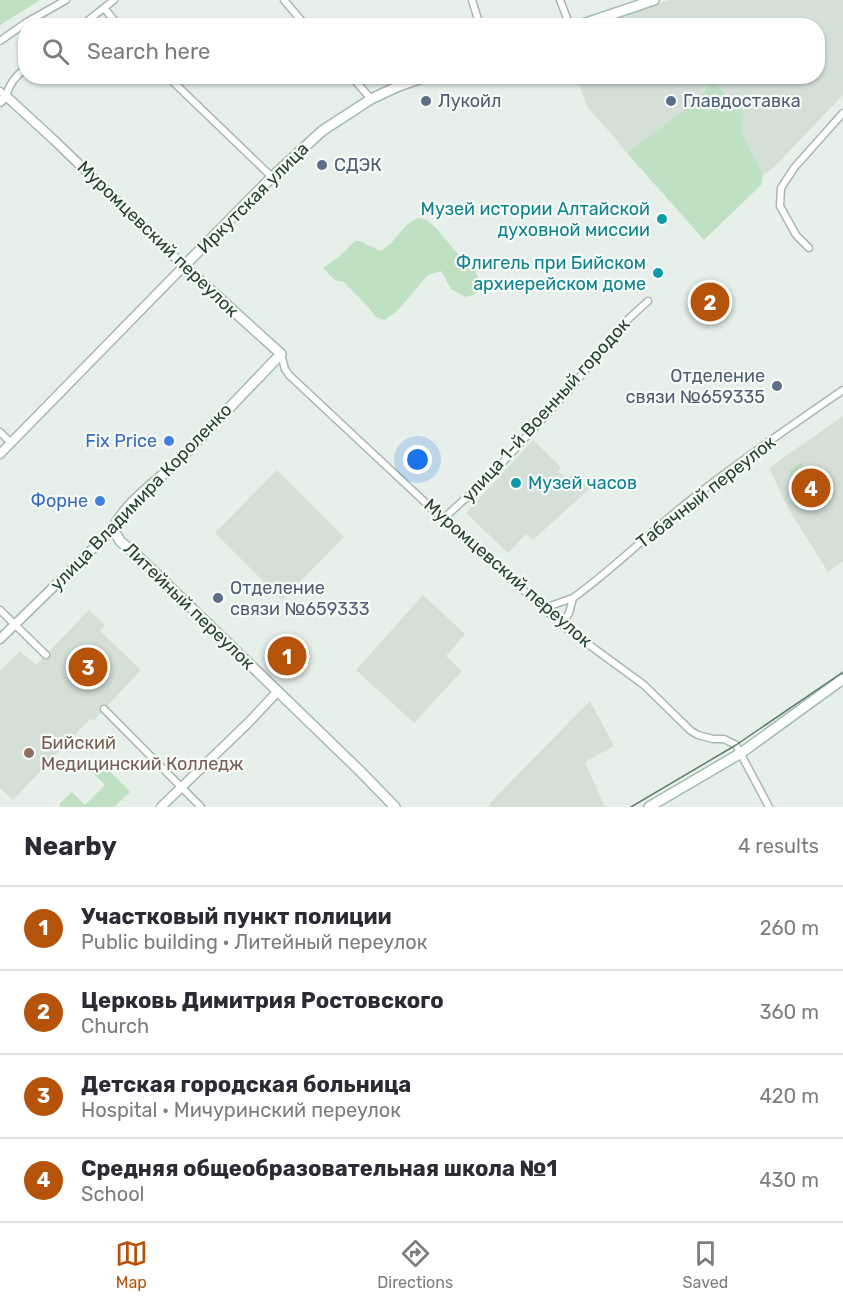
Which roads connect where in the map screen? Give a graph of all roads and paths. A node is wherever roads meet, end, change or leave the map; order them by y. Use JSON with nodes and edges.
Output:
{"nodes":[{"id":1,"x":66,"y":0,"type":"edge"},
{"id":2,"x":114,"y":0,"type":"edge"},
{"id":3,"x":284,"y":0,"type":"edge"},
{"id":4,"x":472,"y":0,"type":"edge"},
{"id":5,"x":560,"y":0,"type":"edge"},
{"id":6,"x":654,"y":0,"type":"edge"},
{"id":7,"x":643,"y":2,"type":"edge"},
{"id":8,"x":104,"y":8,"type":"junction"},
{"id":9,"x":34,"y":18,"type":"edge"},
{"id":10,"x":91,"y":18,"type":"edge"},
{"id":11,"x":112,"y":18,"type":"edge"},
{"id":12,"x":299,"y":18,"type":"edge"},
{"id":13,"x":478,"y":18,"type":"edge"},
{"id":14,"x":567,"y":18,"type":"edge"},
{"id":15,"x":599,"y":18,"type":"edge"},
{"id":16,"x":18,"y":28,"type":"edge"},
{"id":17,"x":0,"y":41,"type":"edge"},
{"id":18,"x":18,"y":74,"type":"edge"},
{"id":19,"x":174,"y":84,"type":"edge"},
{"id":20,"x":358,"y":84,"type":"edge"},
{"id":21,"x":405,"y":84,"type":"edge"},
{"id":22,"x":2,"y":96,"type":"edge"},
{"id":23,"x":371,"y":99,"type":"junction"},
{"id":24,"x":843,"y":112,"type":"edge"},
{"id":25,"x":272,"y":177,"type":"junction"},
{"id":26,"x":809,"y":248,"type":"dead end"},
{"id":27,"x":184,"y":266,"type":"junction"},
{"id":28,"x":648,"y":301,"type":"dead end"},
{"id":29,"x":280,"y":354,"type":"junction"},
{"id":30,"x":843,"y":390,"type":"edge"},
{"id":31,"x":0,"y":432,"type":"edge"},
{"id":32,"x":11,"y":442,"type":"junction"},
{"id":33,"x":0,"y":454,"type":"edge"},
{"id":34,"x":443,"y":519,"type":"junction"},
{"id":35,"x":113,"y":529,"type":"junction"},
{"id":36,"x":573,"y":598,"type":"junction"},
{"id":37,"x":544,"y":608,"type":"junction"},
{"id":38,"x":0,"y":610,"type":"edge"},
{"id":39,"x":15,"y":624,"type":"junction"},
{"id":40,"x":562,"y":625,"type":"junction"},
{"id":41,"x":0,"y":639,"type":"edge"},
{"id":42,"x":46,"y":655,"type":"dead end"},
{"id":43,"x":843,"y":679,"type":"edge"},
{"id":44,"x":278,"y":691,"type":"junction"},
{"id":45,"x":104,"y":709,"type":"dead end"},
{"id":46,"x":741,"y":753,"type":"junction"},
{"id":47,"x":182,"y":788,"type":"junction"},
{"id":48,"x":161,"y":807,"type":"edge"},
{"id":49,"x":201,"y":807,"type":"edge"},
{"id":50,"x":395,"y":807,"type":"edge"},
{"id":51,"x":649,"y":807,"type":"edge"},
{"id":52,"x":769,"y":807,"type":"edge"}],
"edges":[{"from":1,"to":9,"type":"street"},
{"from":2,"to":8,"type":"street"},
{"from":3,"to":12,"type":"street"},
{"from":4,"to":13,"type":"street"},
{"from":5,"to":14,"type":"street"},
{"from":6,"to":7,"type":"main road"},
{"from":7,"to":15,"type":"main road"},
{"from":8,"to":10,"type":"street"},
{"from":8,"to":11,"type":"street"},
{"from":16,"to":17,"type":"street"},
{"from":18,"to":22,"type":"street"},
{"from":19,"to":25,"type":"street"},
{"from":20,"to":23,"type":"street"},
{"from":21,"to":23,"type":"main road","name":"Иркутская улица"},
{"from":22,"to":27,"type":"street","name":"Муромцевский переулок"},
{"from":23,"to":25,"type":"main road","name":"Иркутская улица"},
{"from":24,"to":26,"type":"street"},
{"from":25,"to":27,"type":"main road","name":"Иркутская улица"},
{"from":27,"to":29,"type":"main road","name":"Муромцевский переулок"},
{"from":27,"to":32,"type":"street","name":"Иркутская улица"},
{"from":28,"to":34,"type":"street","name":"улица 1-й Военный городок"},
{"from":29,"to":34,"type":"street","name":"Муромцевский переулок"},
{"from":29,"to":35,"type":"main road","name":"улица Владимира Короленко"},
{"from":30,"to":36,"type":"street","name":"Табачный переулок"},
{"from":31,"to":32,"type":"street"},
{"from":32,"to":33,"type":"street","name":"Иркутская улица"},
{"from":34,"to":37,"type":"street","name":"Муромцевский переулок"},
{"from":35,"to":39,"type":"street","name":"улица Владимира Короленко"},
{"from":35,"to":44,"type":"main road","name":"Литейный переулок"},
{"from":36,"to":37,"type":"street","name":"Табачный переулок"},
{"from":36,"to":40,"type":"street"},
{"from":37,"to":40,"type":"street","name":"Муромцевский переулок"},
{"from":38,"to":39,"type":"street"},
{"from":39,"to":41,"type":"street","name":"улица Владимира Короленко"},
{"from":39,"to":42,"type":"street"},
{"from":40,"to":46,"type":"street","name":"Муромцевский переулок"},
{"from":43,"to":46,"type":"main road"},
{"from":44,"to":47,"type":"street"},
{"from":44,"to":50,"type":"main road","name":"Литейный переулок"},
{"from":45,"to":47,"type":"street"},
{"from":46,"to":51,"type":"main road"},
{"from":46,"to":52,"type":"street"},
{"from":47,"to":48,"type":"street"},
{"from":47,"to":49,"type":"street"}]}
